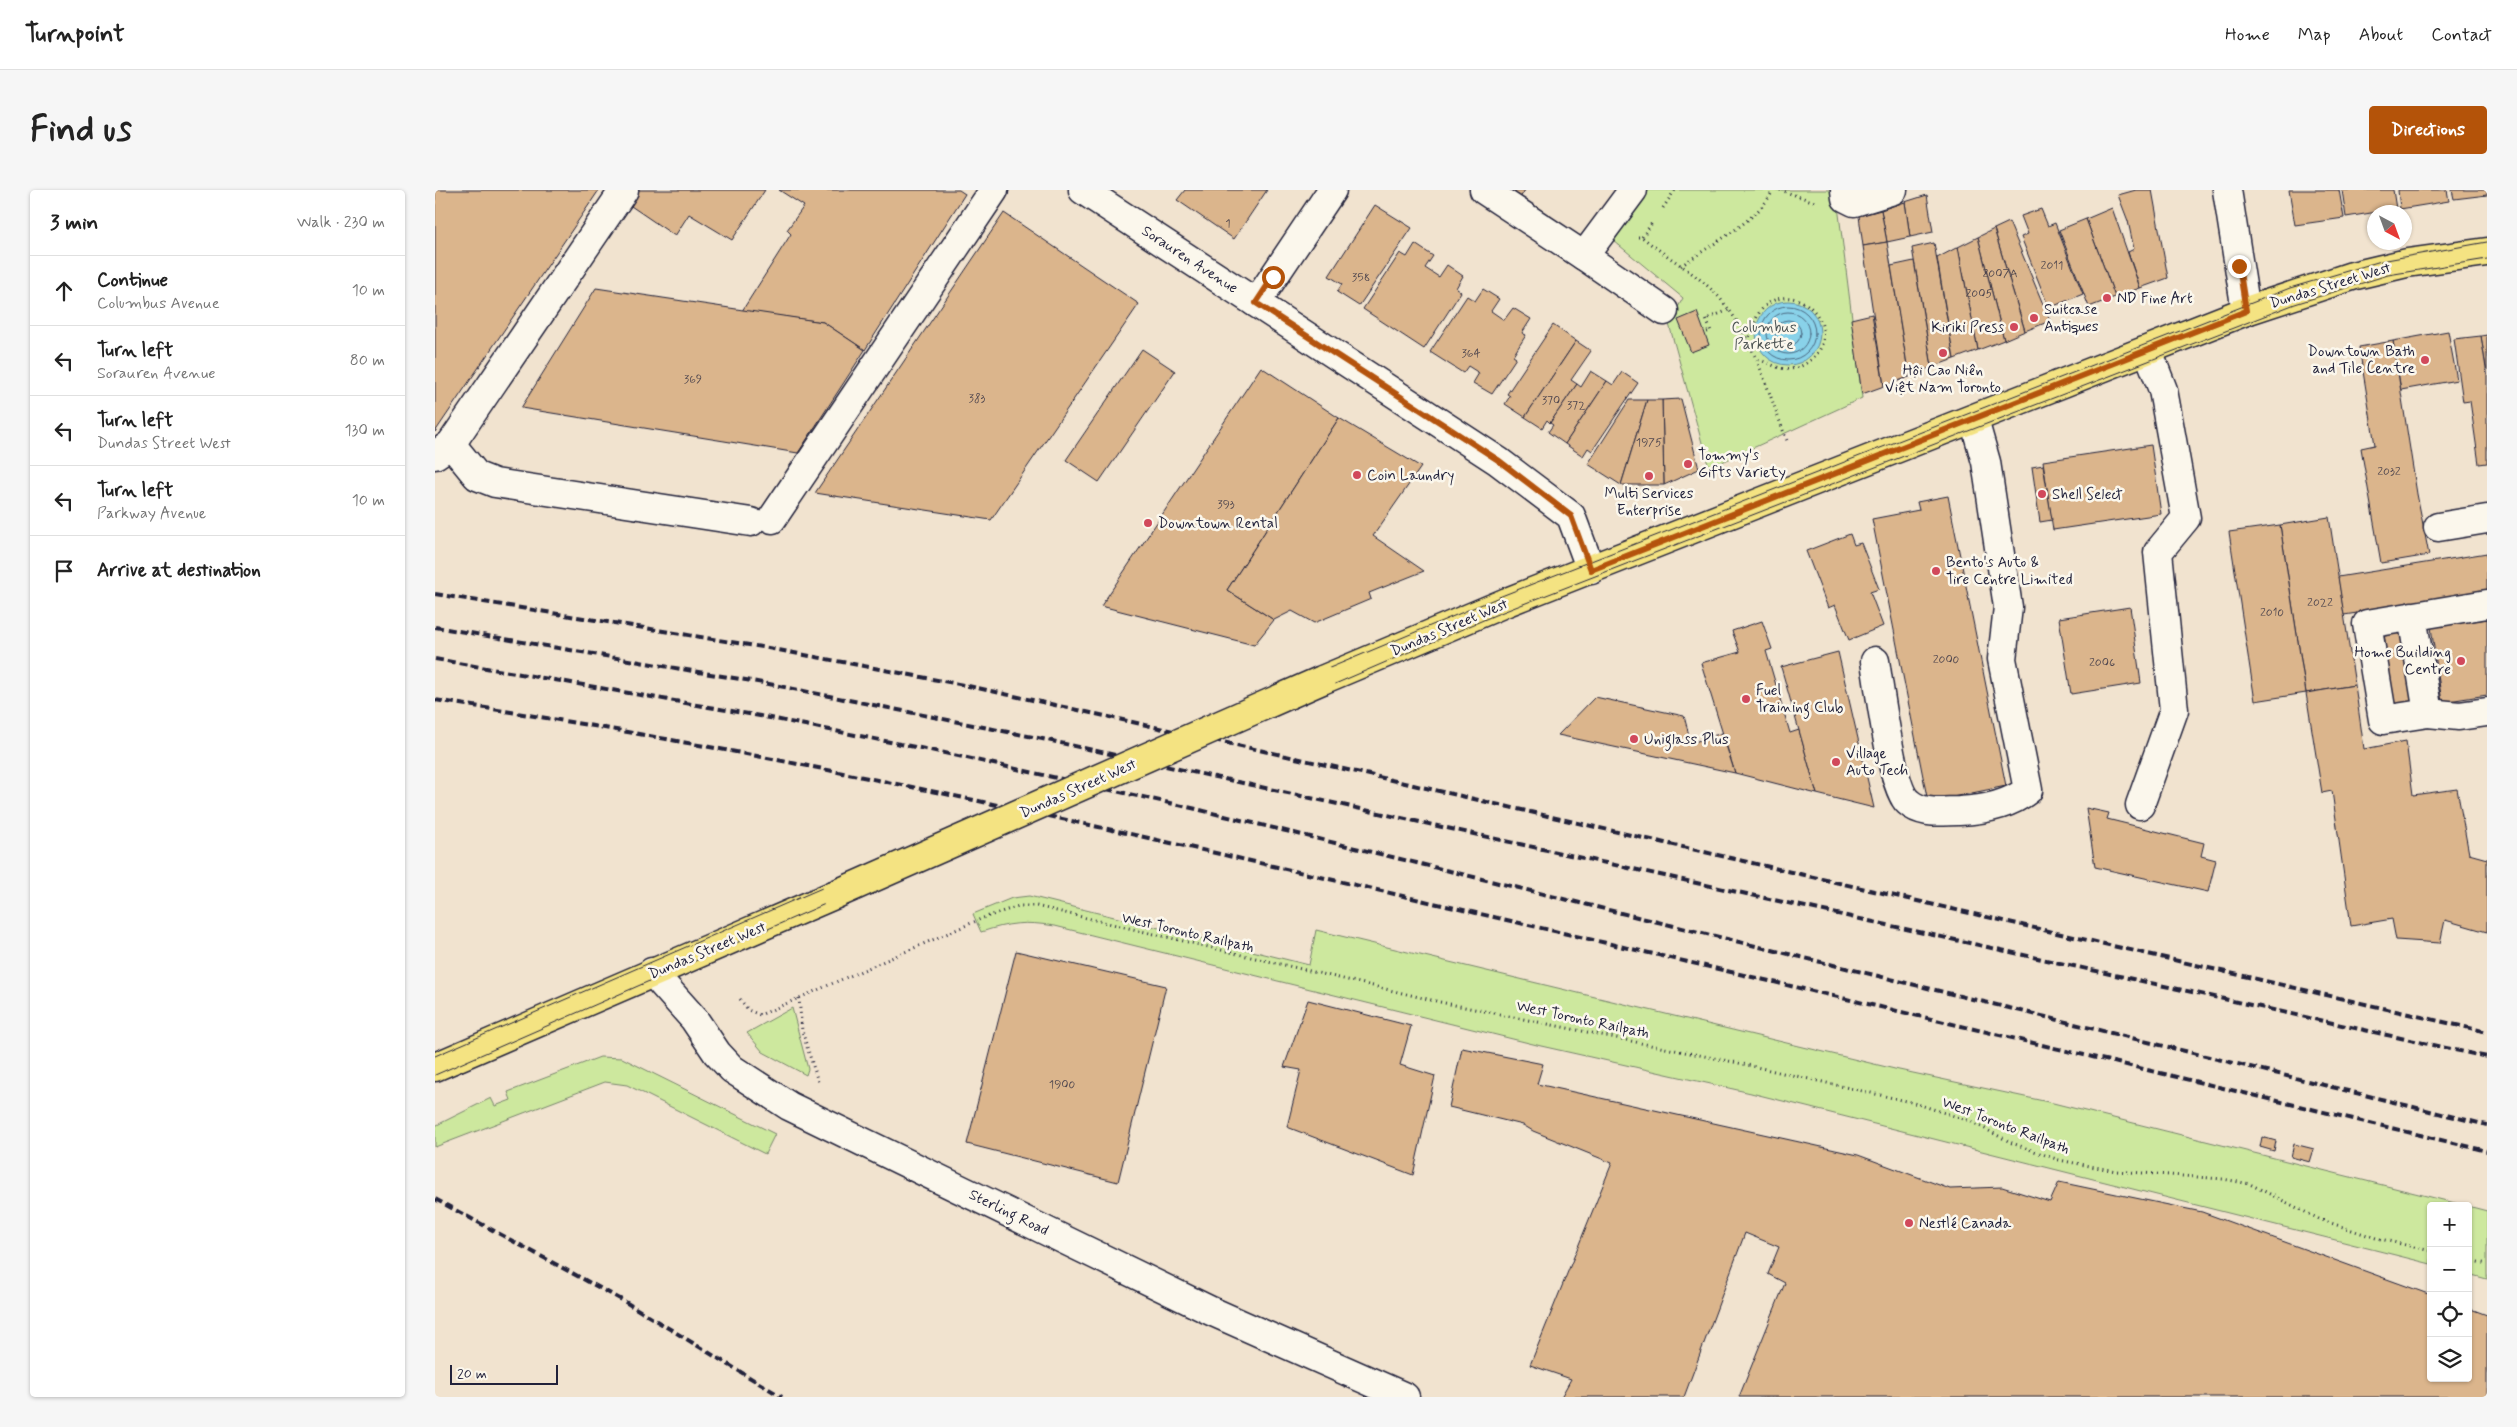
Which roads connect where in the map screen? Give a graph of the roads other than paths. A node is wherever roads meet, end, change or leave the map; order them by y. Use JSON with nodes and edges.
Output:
{"nodes":[{"id":1,"x":623,"y":190,"type":"edge"},
{"id":2,"x":994,"y":190,"type":"edge"},
{"id":3,"x":1083,"y":190,"type":"edge"},
{"id":4,"x":1332,"y":190,"type":"edge"},
{"id":5,"x":1484,"y":190,"type":"edge"},
{"id":6,"x":1633,"y":190,"type":"edge"},
{"id":7,"x":1845,"y":190,"type":"edge"},
{"id":8,"x":1893,"y":190,"type":"edge"},
{"id":9,"x":2227,"y":190,"type":"edge"},
{"id":10,"x":2487,"y":252,"type":"edge"},
{"id":11,"x":1584,"y":256,"type":"junction"},
{"id":12,"x":1256,"y":303,"type":"junction"},
{"id":13,"x":1664,"y":311,"type":"dead end"},
{"id":14,"x":2246,"y":311,"type":"junction"},
{"id":15,"x":2148,"y":351,"type":"junction"},
{"id":16,"x":1974,"y":420,"type":"junction"},
{"id":17,"x":443,"y":450,"type":"edge"},
{"id":18,"x":2487,"y":519,"type":"edge"},
{"id":19,"x":2437,"y":527,"type":"dead end"},
{"id":20,"x":1591,"y":570,"type":"junction"},
{"id":21,"x":2487,"y":604,"type":"edge"},
{"id":22,"x":2412,"y":616,"type":"junction"},
{"id":23,"x":1875,"y":661,"type":"dead end"},
{"id":24,"x":2487,"y":712,"type":"edge"},
{"id":25,"x":2428,"y":714,"type":"junction"},
{"id":26,"x":2140,"y":805,"type":"dead end"},
{"id":27,"x":653,"y":972,"type":"junction"},
{"id":28,"x":435,"y":1067,"type":"edge"},
{"id":29,"x":1405,"y":1397,"type":"edge"}],
"edges":[{"from":1,"to":17,"type":"street"},
{"from":2,"to":17,"type":"street"},
{"from":3,"to":12,"type":"street","name":"Sorauren Avenue"},
{"from":4,"to":12,"type":"street"},
{"from":5,"to":11,"type":"street"},
{"from":6,"to":11,"type":"street"},
{"from":7,"to":8,"type":"street"},
{"from":9,"to":14,"type":"street"},
{"from":10,"to":14,"type":"main road","name":"Dundas Street West"},
{"from":11,"to":13,"type":"street"},
{"from":12,"to":20,"type":"street","name":"Sorauren Avenue"},
{"from":14,"to":15,"type":"main road","name":"Dundas Street West"},
{"from":15,"to":16,"type":"main road","name":"Dundas Street West"},
{"from":15,"to":26,"type":"street"},
{"from":16,"to":20,"type":"main road","name":"Dundas Street West"},
{"from":16,"to":23,"type":"street"},
{"from":18,"to":19,"type":"street"},
{"from":20,"to":27,"type":"main road","name":"Dundas Street West","bridge":true},
{"from":21,"to":22,"type":"street"},
{"from":22,"to":25,"type":"street"},
{"from":22,"to":25,"type":"street"},
{"from":24,"to":25,"type":"street"},
{"from":27,"to":28,"type":"main road","name":"Dundas Street West"},
{"from":27,"to":29,"type":"street","name":"Sterling Road"}]}
